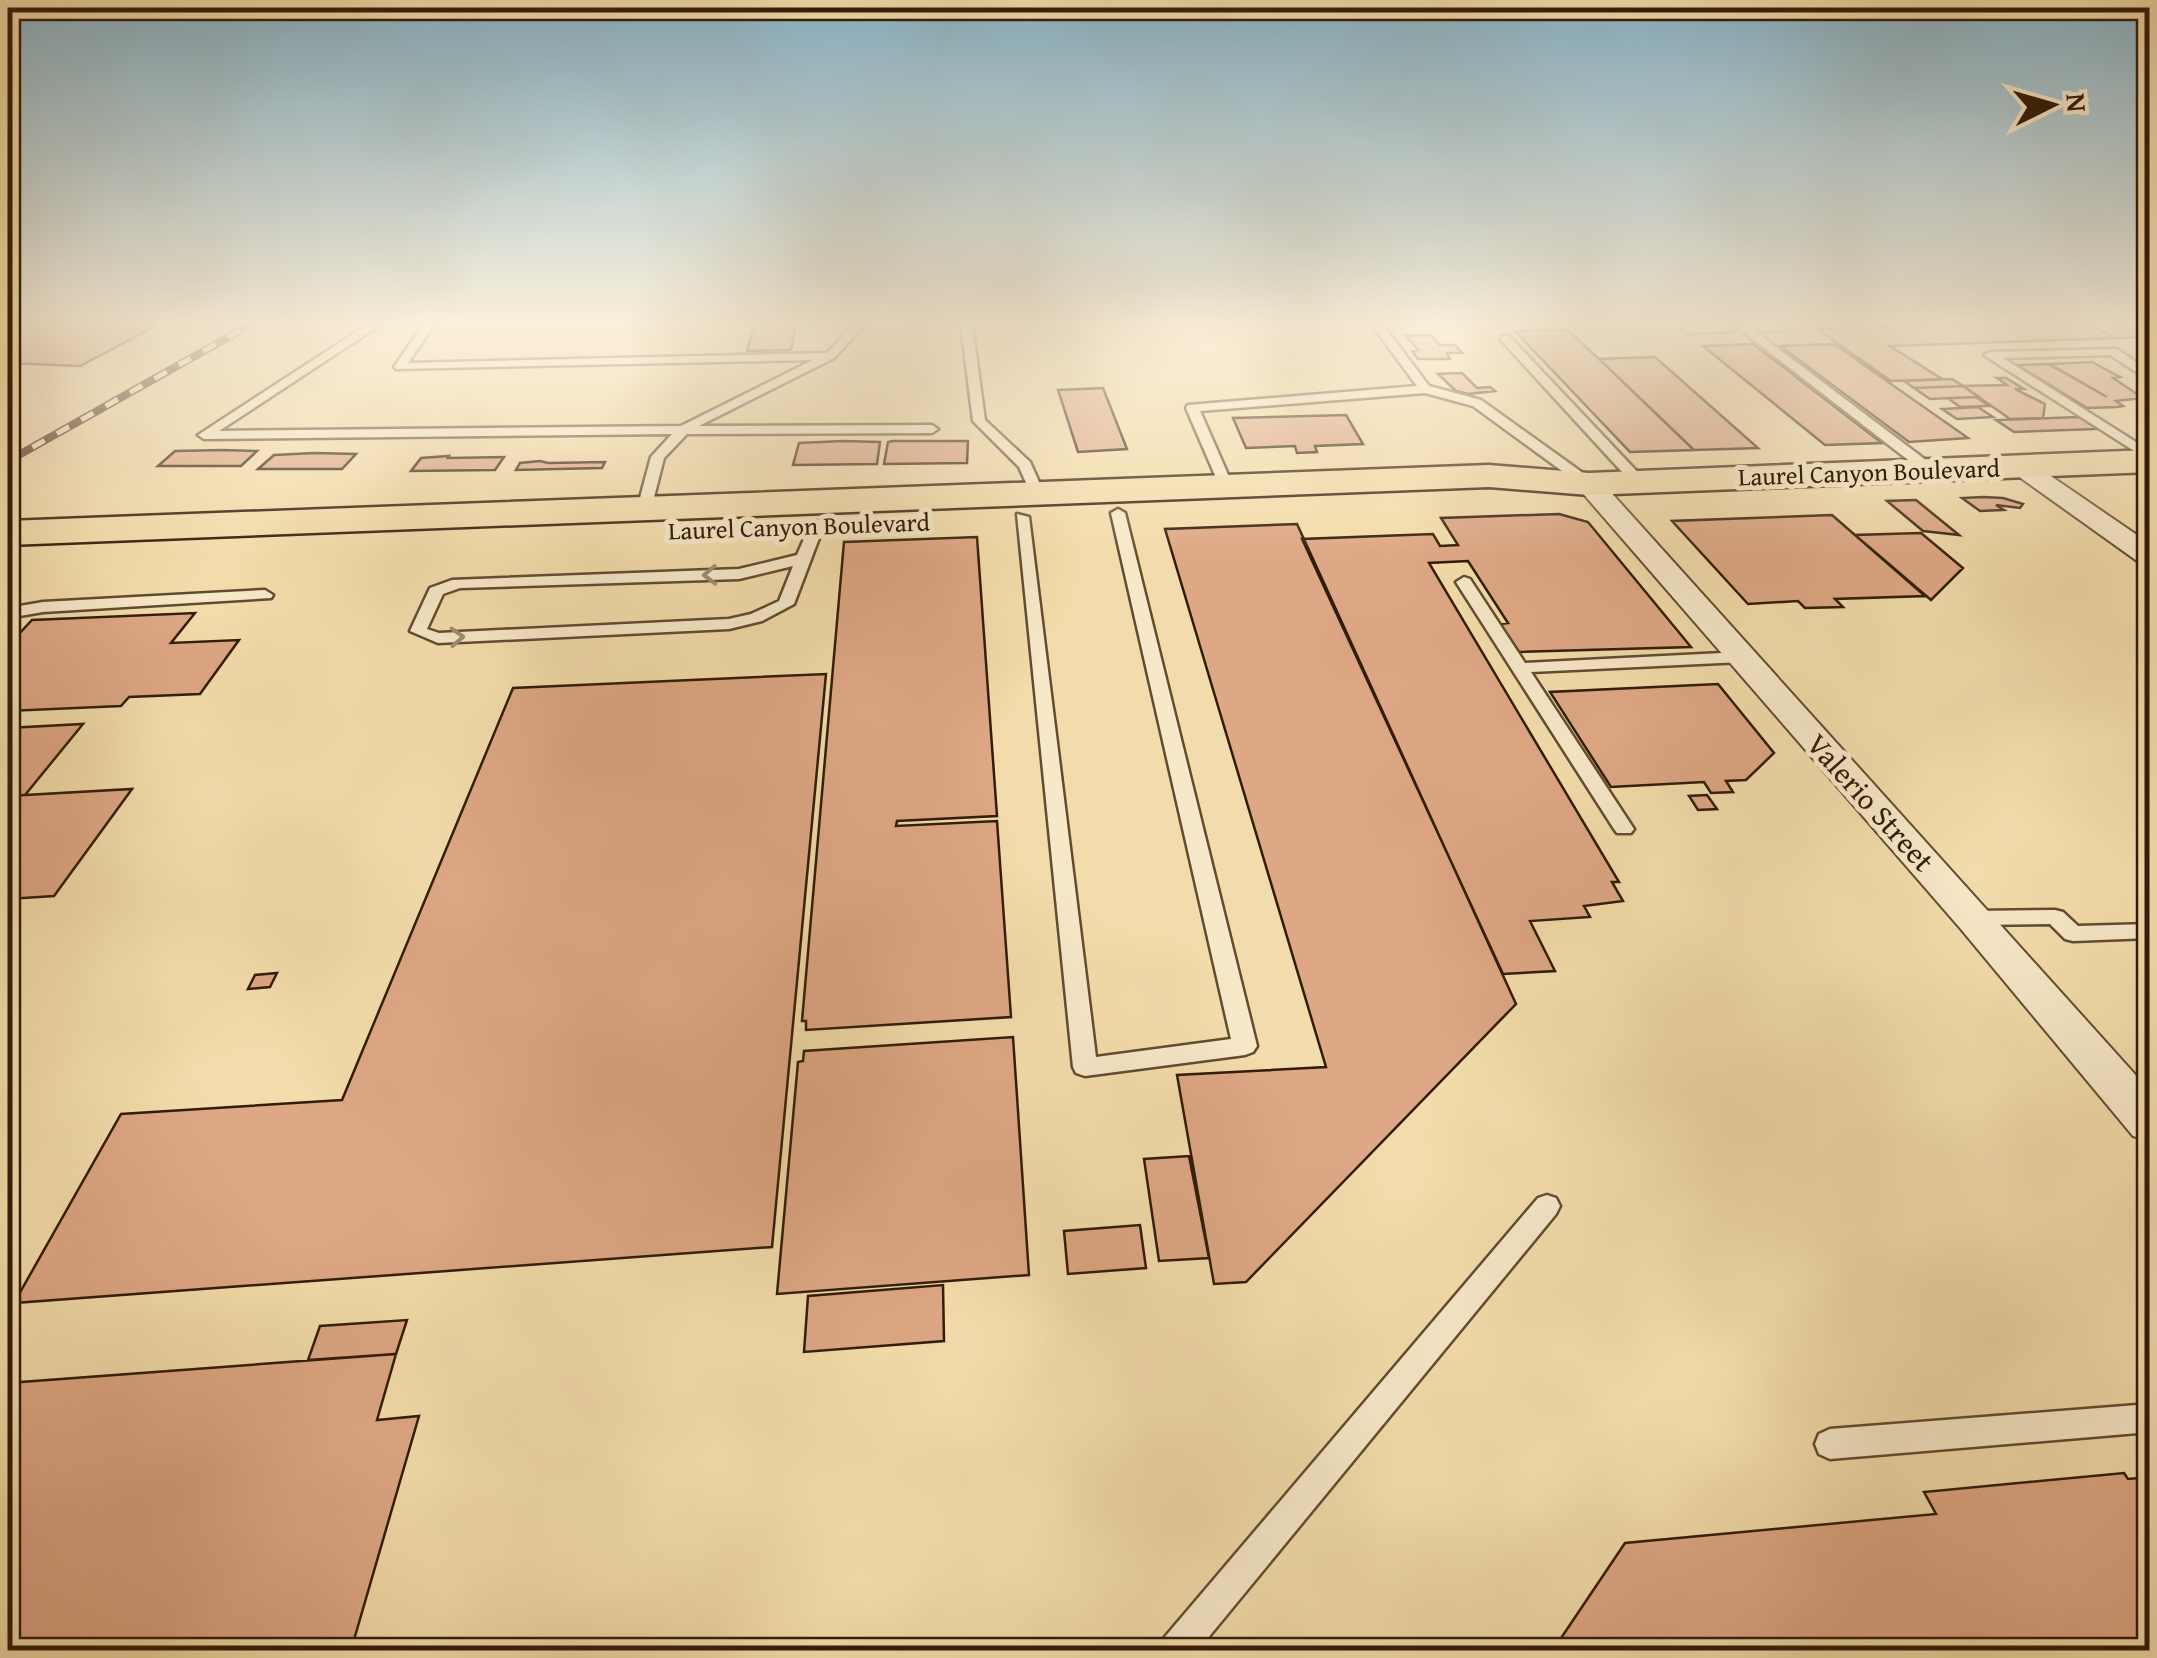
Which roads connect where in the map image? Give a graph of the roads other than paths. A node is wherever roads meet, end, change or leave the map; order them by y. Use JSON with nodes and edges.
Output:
{"nodes":[{"id":1,"x":254,"y":402,"type":"edge"},
{"id":2,"x":738,"y":402,"type":"edge"},
{"id":3,"x":976,"y":402,"type":"edge"},
{"id":4,"x":1261,"y":402,"type":"edge"},
{"id":5,"x":1475,"y":402,"type":"edge"},
{"id":6,"x":1565,"y":402,"type":"edge"},
{"id":7,"x":1841,"y":402,"type":"edge"},
{"id":8,"x":2062,"y":402,"type":"edge"},
{"id":9,"x":932,"y":429,"type":"dead end"},
{"id":10,"x":683,"y":430,"type":"junction"},
{"id":11,"x":2150,"y":459,"type":"edge"},
{"id":12,"x":2020,"y":466,"type":"junction"},
{"id":13,"x":1930,"y":470,"type":"junction"},
{"id":14,"x":1639,"y":482,"type":"junction"},
{"id":15,"x":1589,"y":484,"type":"junction"},
{"id":16,"x":1226,"y":486,"type":"junction"},
{"id":17,"x":1029,"y":505,"type":"junction"},
{"id":18,"x":644,"y":509,"type":"junction"},
{"id":19,"x":1118,"y":513,"type":"junction"},
{"id":20,"x":814,"y":528,"type":"junction"},
{"id":21,"x":8,"y":534,"type":"edge"},
{"id":22,"x":2150,"y":557,"type":"edge"},
{"id":23,"x":8,"y":558,"type":"edge"},
{"id":24,"x":1464,"y":582,"type":"dead end"},
{"id":25,"x":266,"y":595,"type":"dead end"},
{"id":26,"x":8,"y":613,"type":"edge"},
{"id":27,"x":1742,"y":657,"type":"junction"},
{"id":28,"x":1518,"y":668,"type":"junction"},
{"id":29,"x":1624,"y":828,"type":"dead end"},
{"id":30,"x":1974,"y":918,"type":"junction"},
{"id":31,"x":2150,"y":931,"type":"edge"},
{"id":32,"x":2150,"y":1123,"type":"edge"},
{"id":33,"x":1546,"y":1206,"type":"dead end"},
{"id":34,"x":2150,"y":1418,"type":"edge"},
{"id":35,"x":1830,"y":1444,"type":"dead end"},
{"id":36,"x":1176,"y":1650,"type":"edge"}],
"edges":[{"from":1,"to":10,"type":"lane"},
{"from":2,"to":10,"type":"lane"},
{"from":3,"to":17,"type":"lane"},
{"from":4,"to":16,"type":"lane"},
{"from":5,"to":15,"type":"lane"},
{"from":6,"to":14,"type":"lane"},
{"from":7,"to":13,"type":"lane"},
{"from":8,"to":11,"type":"lane"},
{"from":9,"to":10,"type":"lane"},
{"from":10,"to":18,"type":"lane"},
{"from":11,"to":12,"type":"main road","name":"Laurel Canyon Boulevard"},
{"from":12,"to":13,"type":"main road","name":"Laurel Canyon Boulevard"},
{"from":12,"to":22,"type":"street"},
{"from":13,"to":14,"type":"main road","name":"Laurel Canyon Boulevard"},
{"from":14,"to":15,"type":"main road","name":"Laurel Canyon Boulevard"},
{"from":15,"to":16,"type":"main road","name":"Laurel Canyon Boulevard"},
{"from":15,"to":19,"type":"main road","name":"Laurel Canyon Boulevard"},
{"from":15,"to":27,"type":"street","name":"Valerio Street"},
{"from":16,"to":17,"type":"main road","name":"Laurel Canyon Boulevard"},
{"from":17,"to":19,"type":"main road","name":"Laurel Canyon Boulevard"},
{"from":17,"to":19,"type":"lane"},
{"from":17,"to":20,"type":"main road","name":"Laurel Canyon Boulevard"},
{"from":18,"to":20,"type":"main road","name":"Laurel Canyon Boulevard"},
{"from":18,"to":21,"type":"main road","name":"Laurel Canyon Boulevard"},
{"from":20,"to":20,"type":"lane","one_way":true},
{"from":20,"to":23,"type":"main road","name":"Laurel Canyon Boulevard"},
{"from":24,"to":28,"type":"lane"},
{"from":25,"to":26,"type":"lane"},
{"from":27,"to":28,"type":"lane"},
{"from":27,"to":30,"type":"street","name":"Valerio Street"},
{"from":28,"to":29,"type":"lane"},
{"from":30,"to":31,"type":"lane"},
{"from":30,"to":32,"type":"street","name":"Valerio Street"},
{"from":33,"to":36,"type":"lane"},
{"from":34,"to":35,"type":"lane"}]}
